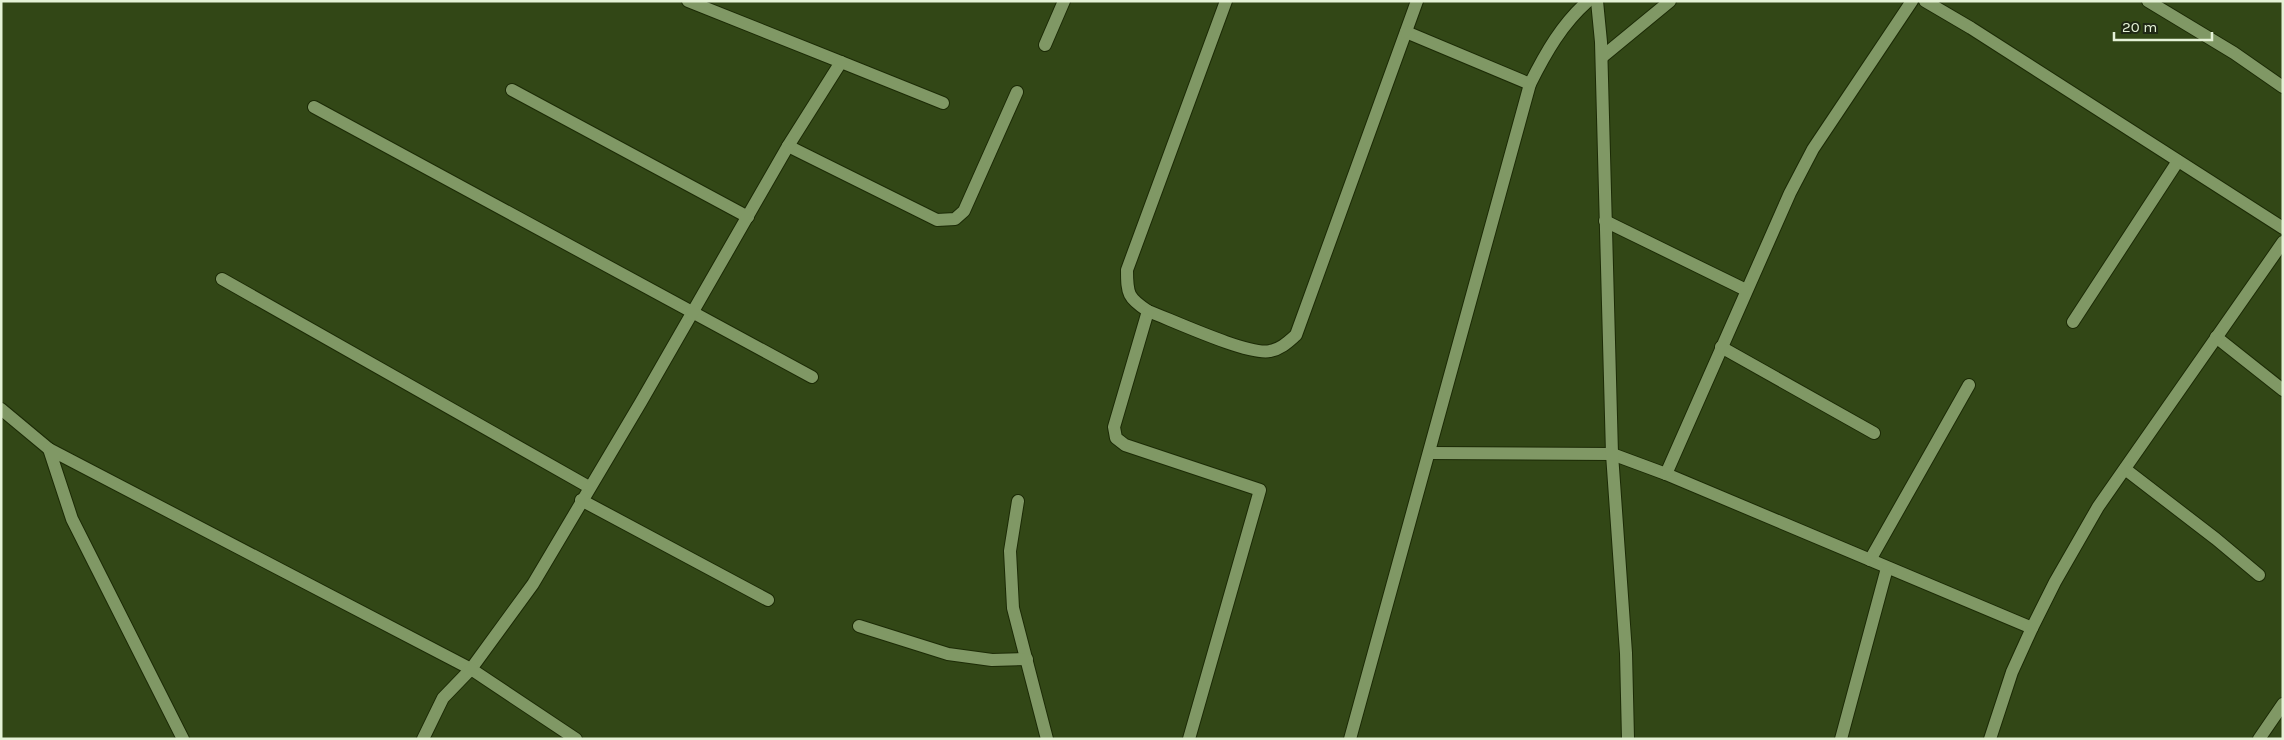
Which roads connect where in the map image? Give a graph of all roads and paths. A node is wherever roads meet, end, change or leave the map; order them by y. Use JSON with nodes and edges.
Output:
{"nodes":[{"id":1,"x":688,"y":1,"type":"edge"},
{"id":2,"x":1064,"y":1,"type":"edge"},
{"id":3,"x":1226,"y":1,"type":"edge"},
{"id":4,"x":1417,"y":1,"type":"edge"},
{"id":5,"x":1588,"y":1,"type":"edge"},
{"id":6,"x":1597,"y":1,"type":"edge"},
{"id":7,"x":1670,"y":1,"type":"edge"},
{"id":8,"x":1912,"y":1,"type":"edge"},
{"id":9,"x":1925,"y":1,"type":"edge"},
{"id":10,"x":2148,"y":1,"type":"edge"},
{"id":11,"x":1406,"y":32,"type":"junction"},
{"id":12,"x":1045,"y":45,"type":"dead end"},
{"id":13,"x":1602,"y":57,"type":"junction"},
{"id":14,"x":841,"y":62,"type":"junction"},
{"id":15,"x":1530,"y":84,"type":"junction"},
{"id":16,"x":2283,"y":87,"type":"edge"},
{"id":17,"x":512,"y":90,"type":"dead end"},
{"id":18,"x":1017,"y":92,"type":"dead end"},
{"id":19,"x":943,"y":103,"type":"dead end"},
{"id":20,"x":314,"y":107,"type":"dead end"},
{"id":21,"x":788,"y":146,"type":"junction"},
{"id":22,"x":2178,"y":161,"type":"junction"},
{"id":23,"x":748,"y":217,"type":"junction"},
{"id":24,"x":1605,"y":221,"type":"junction"},
{"id":25,"x":2283,"y":228,"type":"edge"},
{"id":26,"x":2283,"y":242,"type":"edge"},
{"id":27,"x":222,"y":279,"type":"dead end"},
{"id":28,"x":1746,"y":290,"type":"junction"},
{"id":29,"x":1148,"y":311,"type":"junction"},
{"id":30,"x":693,"y":312,"type":"junction"},
{"id":31,"x":2073,"y":322,"type":"dead end"},
{"id":32,"x":2216,"y":337,"type":"junction"},
{"id":33,"x":1722,"y":346,"type":"junction"},
{"id":34,"x":812,"y":378,"type":"dead end"},
{"id":35,"x":1969,"y":384,"type":"dead end"},
{"id":36,"x":2283,"y":390,"type":"edge"},
{"id":37,"x":1,"y":409,"type":"edge"},
{"id":38,"x":1874,"y":433,"type":"dead end"},
{"id":39,"x":49,"y":449,"type":"junction"},
{"id":40,"x":1429,"y":453,"type":"junction"},
{"id":41,"x":1612,"y":454,"type":"junction"},
{"id":42,"x":2125,"y":469,"type":"junction"},
{"id":43,"x":1666,"y":474,"type":"junction"},
{"id":44,"x":589,"y":487,"type":"junction"},
{"id":45,"x":581,"y":500,"type":"junction"},
{"id":46,"x":1018,"y":501,"type":"dead end"},
{"id":47,"x":1870,"y":560,"type":"junction"},
{"id":48,"x":1887,"y":568,"type":"junction"},
{"id":49,"x":2259,"y":575,"type":"dead end"},
{"id":50,"x":768,"y":600,"type":"dead end"},
{"id":51,"x":859,"y":626,"type":"dead end"},
{"id":52,"x":2032,"y":628,"type":"junction"},
{"id":53,"x":1026,"y":659,"type":"junction"},
{"id":54,"x":471,"y":669,"type":"junction"},
{"id":55,"x":2283,"y":704,"type":"edge"},
{"id":56,"x":183,"y":739,"type":"edge"},
{"id":57,"x":423,"y":739,"type":"edge"},
{"id":58,"x":576,"y":739,"type":"edge"},
{"id":59,"x":1047,"y":739,"type":"edge"},
{"id":60,"x":1190,"y":739,"type":"edge"},
{"id":61,"x":1350,"y":739,"type":"edge"},
{"id":62,"x":1628,"y":739,"type":"edge"},
{"id":63,"x":1841,"y":739,"type":"edge"},
{"id":64,"x":1990,"y":739,"type":"edge"},
{"id":65,"x":2259,"y":739,"type":"edge"}],
"edges":[{"from":1,"to":14,"type":"street"},
{"from":2,"to":12,"type":"street"},
{"from":3,"to":29,"type":"street"},
{"from":4,"to":11,"type":"street"},
{"from":5,"to":15,"type":"street"},
{"from":6,"to":13,"type":"street"},
{"from":7,"to":13,"type":"street"},
{"from":8,"to":28,"type":"street"},
{"from":9,"to":22,"type":"street"},
{"from":10,"to":16,"type":"street"},
{"from":11,"to":15,"type":"street"},
{"from":11,"to":29,"type":"street"},
{"from":13,"to":24,"type":"street"},
{"from":14,"to":19,"type":"street"},
{"from":14,"to":21,"type":"street"},
{"from":15,"to":40,"type":"street"},
{"from":17,"to":23,"type":"street"},
{"from":18,"to":21,"type":"street"},
{"from":20,"to":30,"type":"street"},
{"from":21,"to":23,"type":"street"},
{"from":22,"to":25,"type":"street"},
{"from":22,"to":31,"type":"street"},
{"from":23,"to":30,"type":"street"},
{"from":24,"to":28,"type":"street"},
{"from":24,"to":41,"type":"street"},
{"from":26,"to":32,"type":"street"},
{"from":27,"to":44,"type":"street"},
{"from":28,"to":33,"type":"street"},
{"from":29,"to":60,"type":"street"},
{"from":30,"to":34,"type":"street"},
{"from":30,"to":44,"type":"street"},
{"from":32,"to":36,"type":"street"},
{"from":32,"to":42,"type":"street"},
{"from":33,"to":38,"type":"street"},
{"from":33,"to":43,"type":"street"},
{"from":35,"to":47,"type":"street"},
{"from":37,"to":39,"type":"street"},
{"from":39,"to":54,"type":"street"},
{"from":39,"to":56,"type":"street"},
{"from":40,"to":41,"type":"street"},
{"from":40,"to":61,"type":"street"},
{"from":41,"to":43,"type":"street"},
{"from":41,"to":62,"type":"street"},
{"from":42,"to":49,"type":"street"},
{"from":42,"to":52,"type":"street"},
{"from":43,"to":47,"type":"street"},
{"from":44,"to":45,"type":"street"},
{"from":45,"to":50,"type":"street"},
{"from":45,"to":54,"type":"street"},
{"from":46,"to":53,"type":"street"},
{"from":47,"to":48,"type":"street"},
{"from":48,"to":52,"type":"street"},
{"from":48,"to":63,"type":"street"},
{"from":51,"to":53,"type":"street"},
{"from":52,"to":64,"type":"street"},
{"from":53,"to":59,"type":"street"},
{"from":54,"to":57,"type":"street"},
{"from":54,"to":58,"type":"street"},
{"from":55,"to":65,"type":"street"}]}
